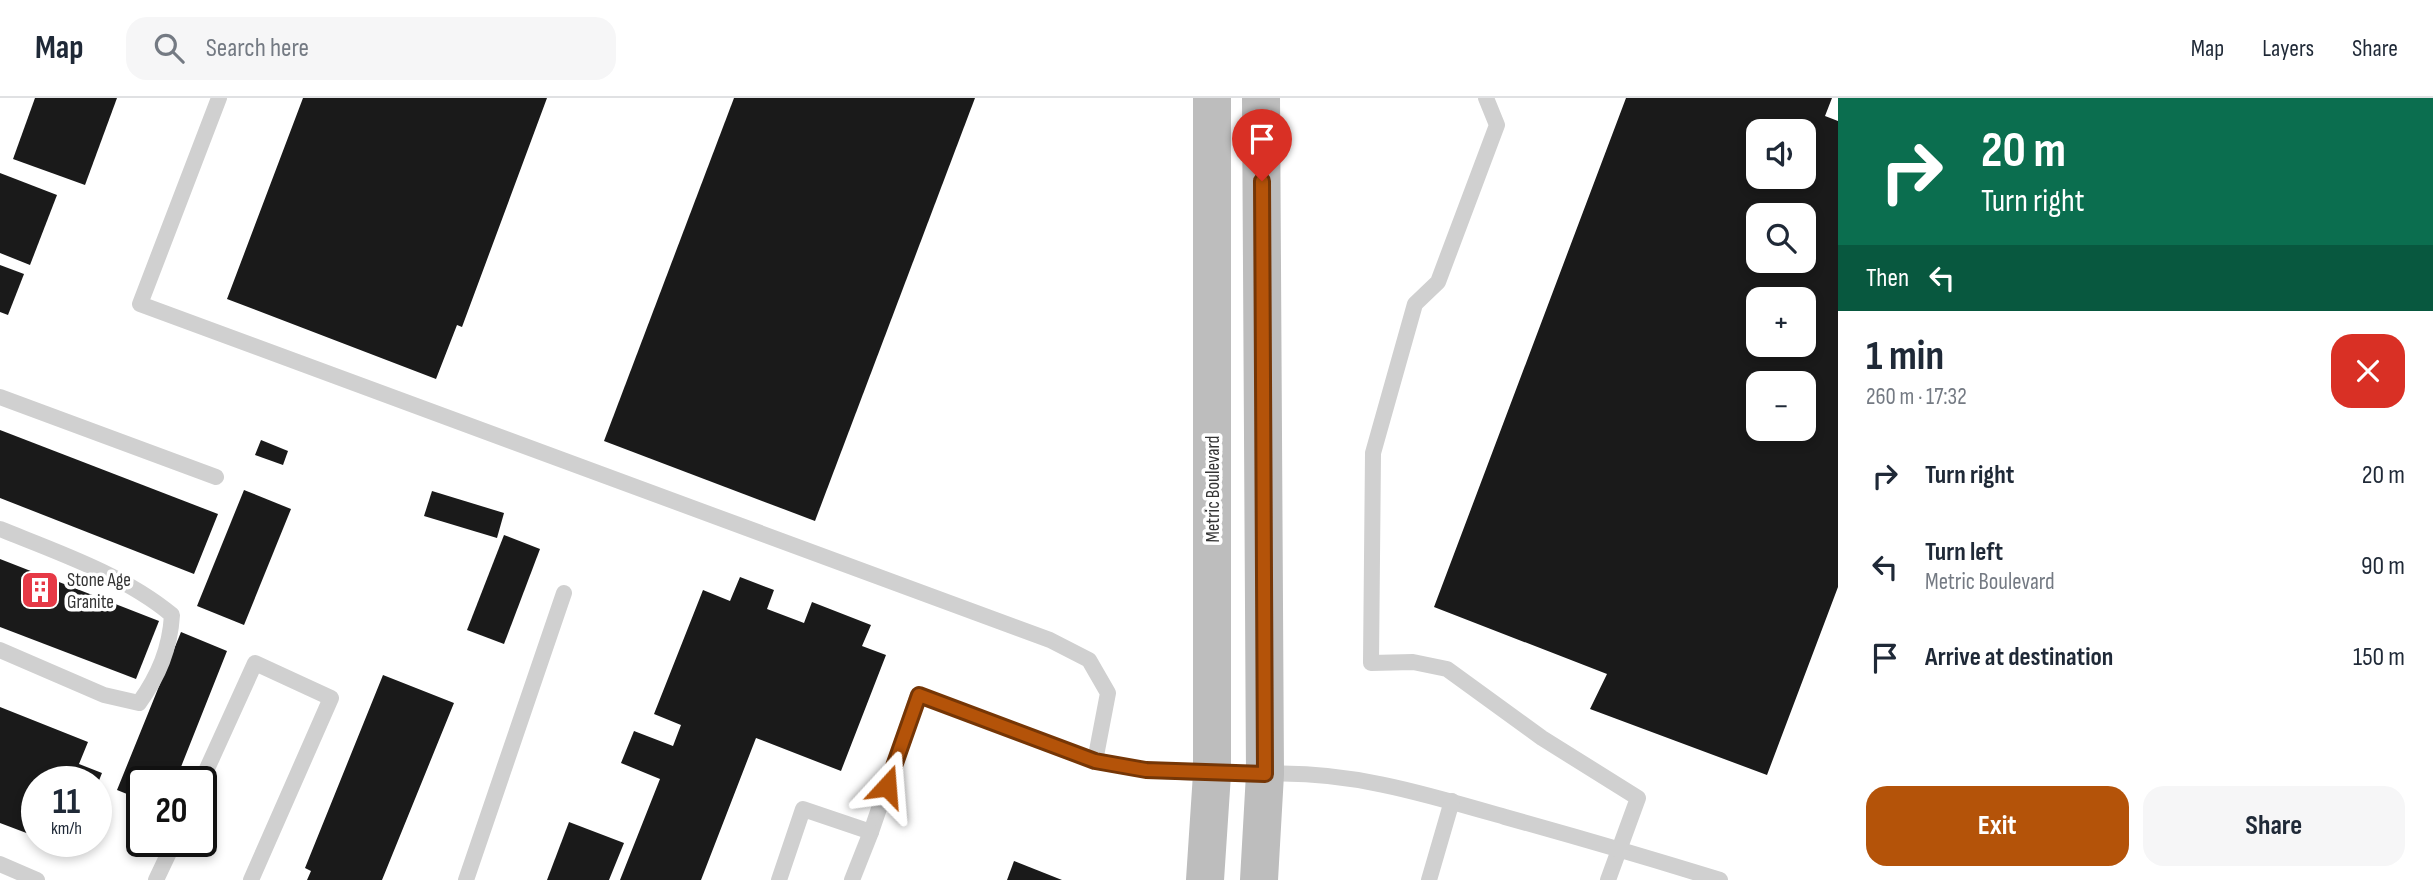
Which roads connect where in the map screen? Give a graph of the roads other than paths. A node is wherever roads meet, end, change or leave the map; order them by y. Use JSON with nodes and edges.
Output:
{"nodes":[{"id":1,"x":219,"y":98,"type":"edge"},
{"id":2,"x":1212,"y":98,"type":"edge"},
{"id":3,"x":1261,"y":98,"type":"edge"},
{"id":4,"x":1486,"y":98,"type":"edge"},
{"id":5,"x":0,"y":397,"type":"edge"},
{"id":6,"x":216,"y":477,"type":"dead end"},
{"id":7,"x":0,"y":529,"type":"edge"},
{"id":8,"x":564,"y":593,"type":"dead end"},
{"id":9,"x":0,"y":650,"type":"edge"},
{"id":10,"x":1095,"y":761,"type":"junction"},
{"id":11,"x":208,"y":766,"type":"edge"},
{"id":12,"x":1212,"y":774,"type":"junction"},
{"id":13,"x":1265,"y":774,"type":"junction"},
{"id":14,"x":1452,"y":802,"type":"junction"},
{"id":15,"x":871,"y":832,"type":"junction"},
{"id":16,"x":1619,"y":849,"type":"junction"},
{"id":17,"x":167,"y":857,"type":"edge"},
{"id":18,"x":0,"y":864,"type":"edge"},
{"id":19,"x":37,"y":880,"type":"edge"},
{"id":20,"x":156,"y":880,"type":"edge"},
{"id":21,"x":251,"y":880,"type":"edge"},
{"id":22,"x":466,"y":880,"type":"edge"},
{"id":23,"x":779,"y":880,"type":"edge"},
{"id":24,"x":852,"y":880,"type":"edge"},
{"id":25,"x":1205,"y":880,"type":"edge"},
{"id":26,"x":1259,"y":880,"type":"edge"},
{"id":27,"x":1429,"y":880,"type":"edge"},
{"id":28,"x":1608,"y":880,"type":"edge"},
{"id":29,"x":1720,"y":880,"type":"edge"}],
"edges":[{"from":1,"to":10,"type":"lane"},
{"from":2,"to":12,"type":"main road","name":"Metric Boulevard"},
{"from":3,"to":13,"type":"main road"},
{"from":4,"to":16,"type":"lane"},
{"from":5,"to":6,"type":"lane"},
{"from":7,"to":9,"type":"lane"},
{"from":8,"to":22,"type":"lane"},
{"from":10,"to":12,"type":"lane"},
{"from":10,"to":15,"type":"lane"},
{"from":11,"to":21,"type":"lane"},
{"from":12,"to":13,"type":"main road"},
{"from":12,"to":25,"type":"main road","name":"Metric Boulevard"},
{"from":13,"to":14,"type":"lane"},
{"from":13,"to":26,"type":"main road"},
{"from":14,"to":16,"type":"lane"},
{"from":14,"to":27,"type":"lane"},
{"from":15,"to":23,"type":"lane"},
{"from":15,"to":24,"type":"lane"},
{"from":16,"to":28,"type":"lane"},
{"from":16,"to":29,"type":"lane"},
{"from":17,"to":20,"type":"lane"},
{"from":18,"to":19,"type":"lane"}]}
